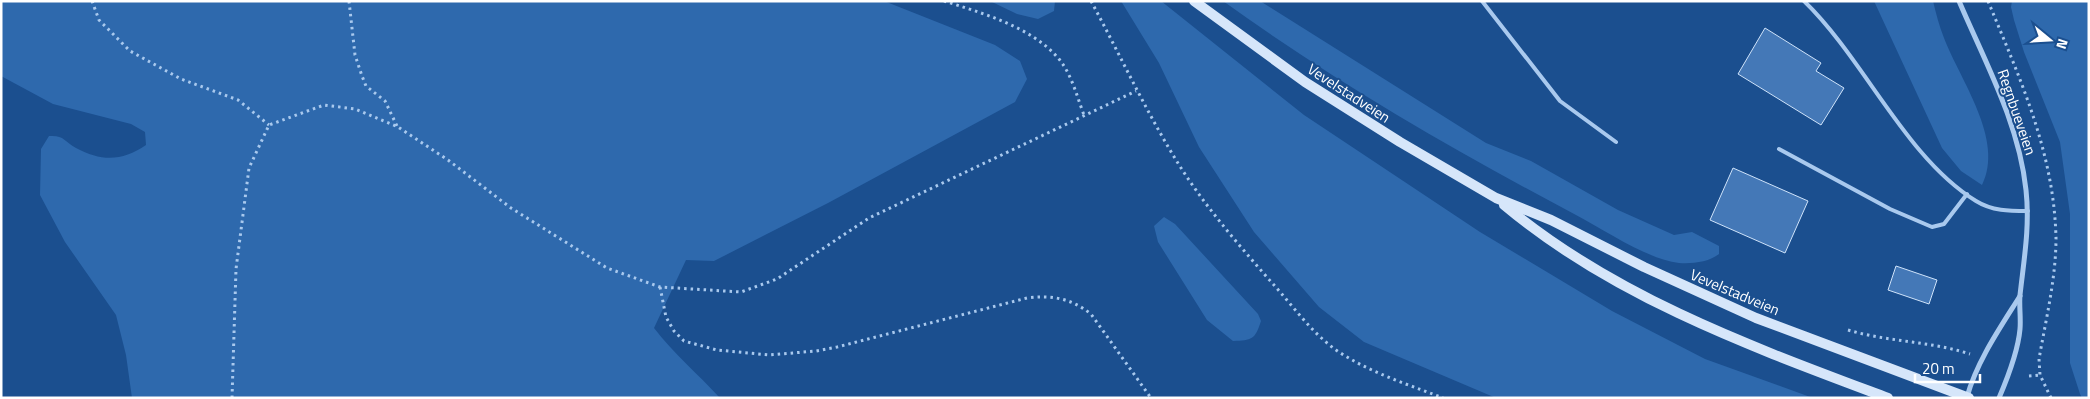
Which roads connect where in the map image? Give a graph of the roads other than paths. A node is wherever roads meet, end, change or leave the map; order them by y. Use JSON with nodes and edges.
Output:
{"nodes":[{"id":1,"x":1194,"y":1,"type":"edge"},
{"id":2,"x":1482,"y":1,"type":"edge"},
{"id":3,"x":1804,"y":1,"type":"edge"},
{"id":4,"x":1959,"y":1,"type":"edge"},
{"id":5,"x":1616,"y":142,"type":"dead end"},
{"id":6,"x":1779,"y":149,"type":"dead end"},
{"id":7,"x":1967,"y":194,"type":"junction"},
{"id":8,"x":1496,"y":198,"type":"junction"},
{"id":9,"x":2028,"y":211,"type":"junction"},
{"id":10,"x":2020,"y":296,"type":"junction"},
{"id":11,"x":1888,"y":398,"type":"edge"},
{"id":12,"x":1968,"y":398,"type":"edge"},
{"id":13,"x":1999,"y":398,"type":"edge"}],
"edges":[{"from":1,"to":8,"type":"main road","name":"Vevelstadveien"},
{"from":2,"to":5,"type":"lane"},
{"from":3,"to":7,"type":"lane"},
{"from":4,"to":9,"type":"street","name":"Regnbueveien"},
{"from":6,"to":7,"type":"lane"},
{"from":7,"to":9,"type":"lane"},
{"from":8,"to":11,"type":"main road","name":"Vevelstadveien"},
{"from":8,"to":12,"type":"main road","name":"Vevelstadveien"},
{"from":9,"to":10,"type":"street","name":"Regnbueveien"},
{"from":10,"to":12,"type":"street","name":"Regnbueveien"},
{"from":10,"to":13,"type":"street","name":"Regnbueveien"}]}
